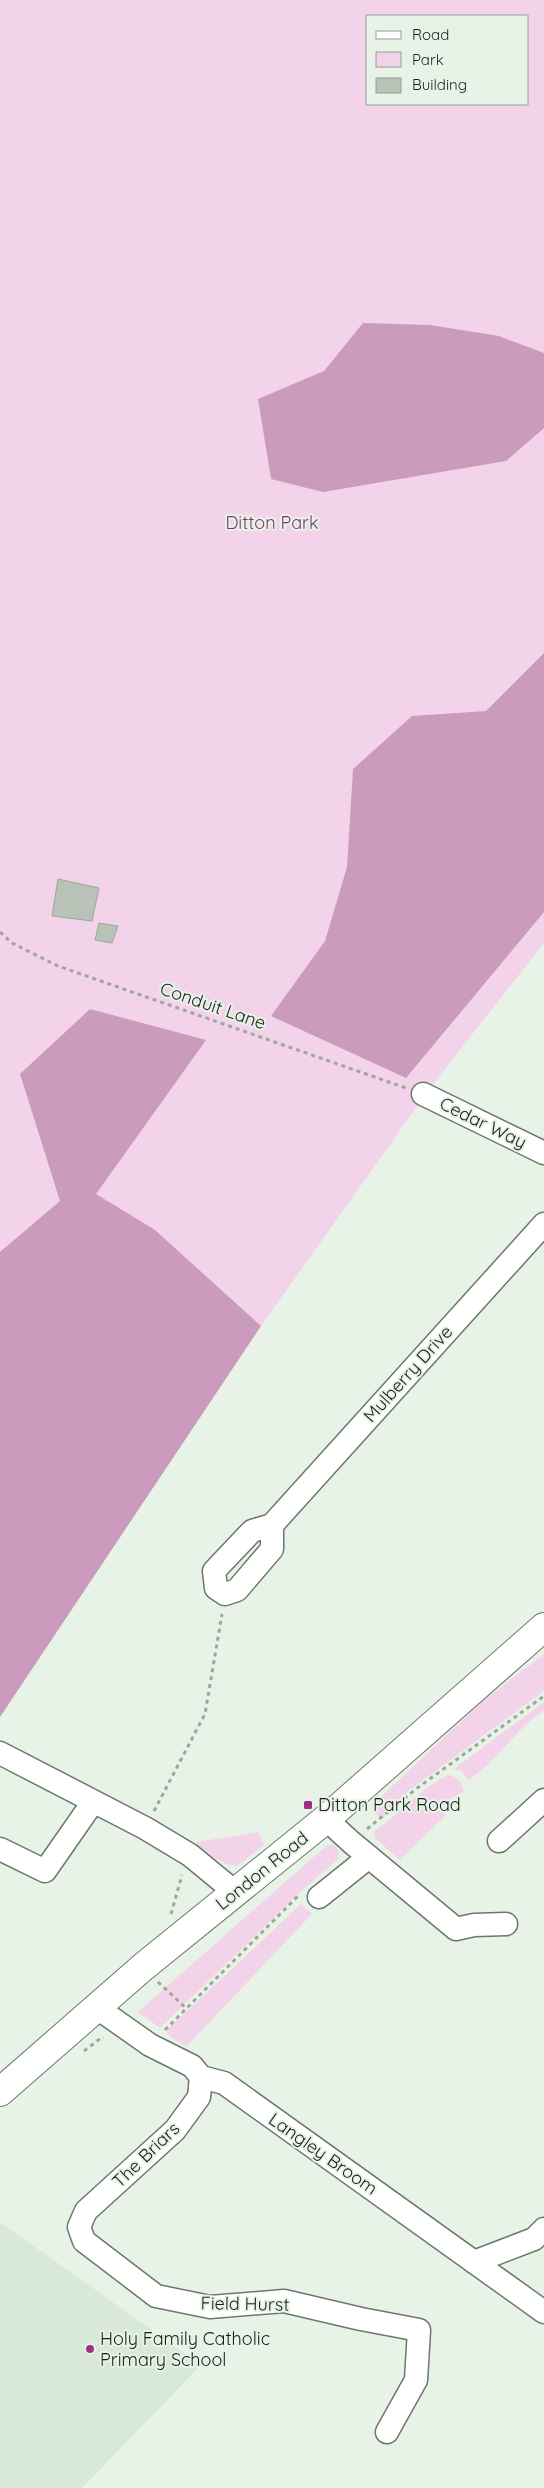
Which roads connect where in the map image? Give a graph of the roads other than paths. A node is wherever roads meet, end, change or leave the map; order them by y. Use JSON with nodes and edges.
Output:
{"nodes":[{"id":1,"x":423,"y":1094,"type":"road end"},
{"id":2,"x":544,"y":1152,"type":"edge"},
{"id":3,"x":544,"y":1224,"type":"edge"},
{"id":4,"x":226,"y":1594,"type":"road end"},
{"id":5,"x":544,"y":1627,"type":"edge"},
{"id":6,"x":0,"y":1753,"type":"edge"},
{"id":7,"x":544,"y":1800,"type":"edge"},
{"id":8,"x":93,"y":1802,"type":"junction"},
{"id":9,"x":326,"y":1819,"type":"junction"},
{"id":10,"x":499,"y":1841,"type":"dead end"},
{"id":11,"x":0,"y":1849,"type":"edge"},
{"id":12,"x":369,"y":1857,"type":"junction"},
{"id":13,"x":235,"y":1892,"type":"junction"},
{"id":14,"x":311,"y":1894,"type":"road end"},
{"id":15,"x":506,"y":1924,"type":"dead end"},
{"id":16,"x":96,"y":2007,"type":"junction"},
{"id":17,"x":201,"y":2077,"type":"junction"},
{"id":18,"x":0,"y":2092,"type":"edge"},
{"id":19,"x":79,"y":2227,"type":"joint"},
{"id":20,"x":544,"y":2229,"type":"edge"},
{"id":21,"x":474,"y":2262,"type":"junction"},
{"id":22,"x":544,"y":2312,"type":"edge"},
{"id":23,"x":387,"y":2432,"type":"dead end"}],
"edges":[{"from":1,"to":2,"type":"street","name":"Cedar Way"},
{"from":3,"to":4,"type":"street","name":"Mulberry Drive"},
{"from":5,"to":9,"type":"main road","name":"London Road"},
{"from":6,"to":8,"type":"street"},
{"from":7,"to":10,"type":"street"},
{"from":8,"to":11,"type":"street"},
{"from":8,"to":13,"type":"street"},
{"from":9,"to":12,"type":"street"},
{"from":9,"to":13,"type":"main road","name":"London Road"},
{"from":12,"to":14,"type":"street"},
{"from":12,"to":15,"type":"street"},
{"from":13,"to":16,"type":"main road","name":"London Road"},
{"from":16,"to":17,"type":"street","name":"Langley Broom"},
{"from":16,"to":18,"type":"main road","name":"London Road"},
{"from":17,"to":19,"type":"street","name":"The Briars"},
{"from":17,"to":21,"type":"street","name":"Langley Broom"},
{"from":19,"to":23,"type":"street","name":"Field Hurst"},
{"from":20,"to":21,"type":"street"},
{"from":21,"to":22,"type":"street","name":"Langley Broom"}]}
